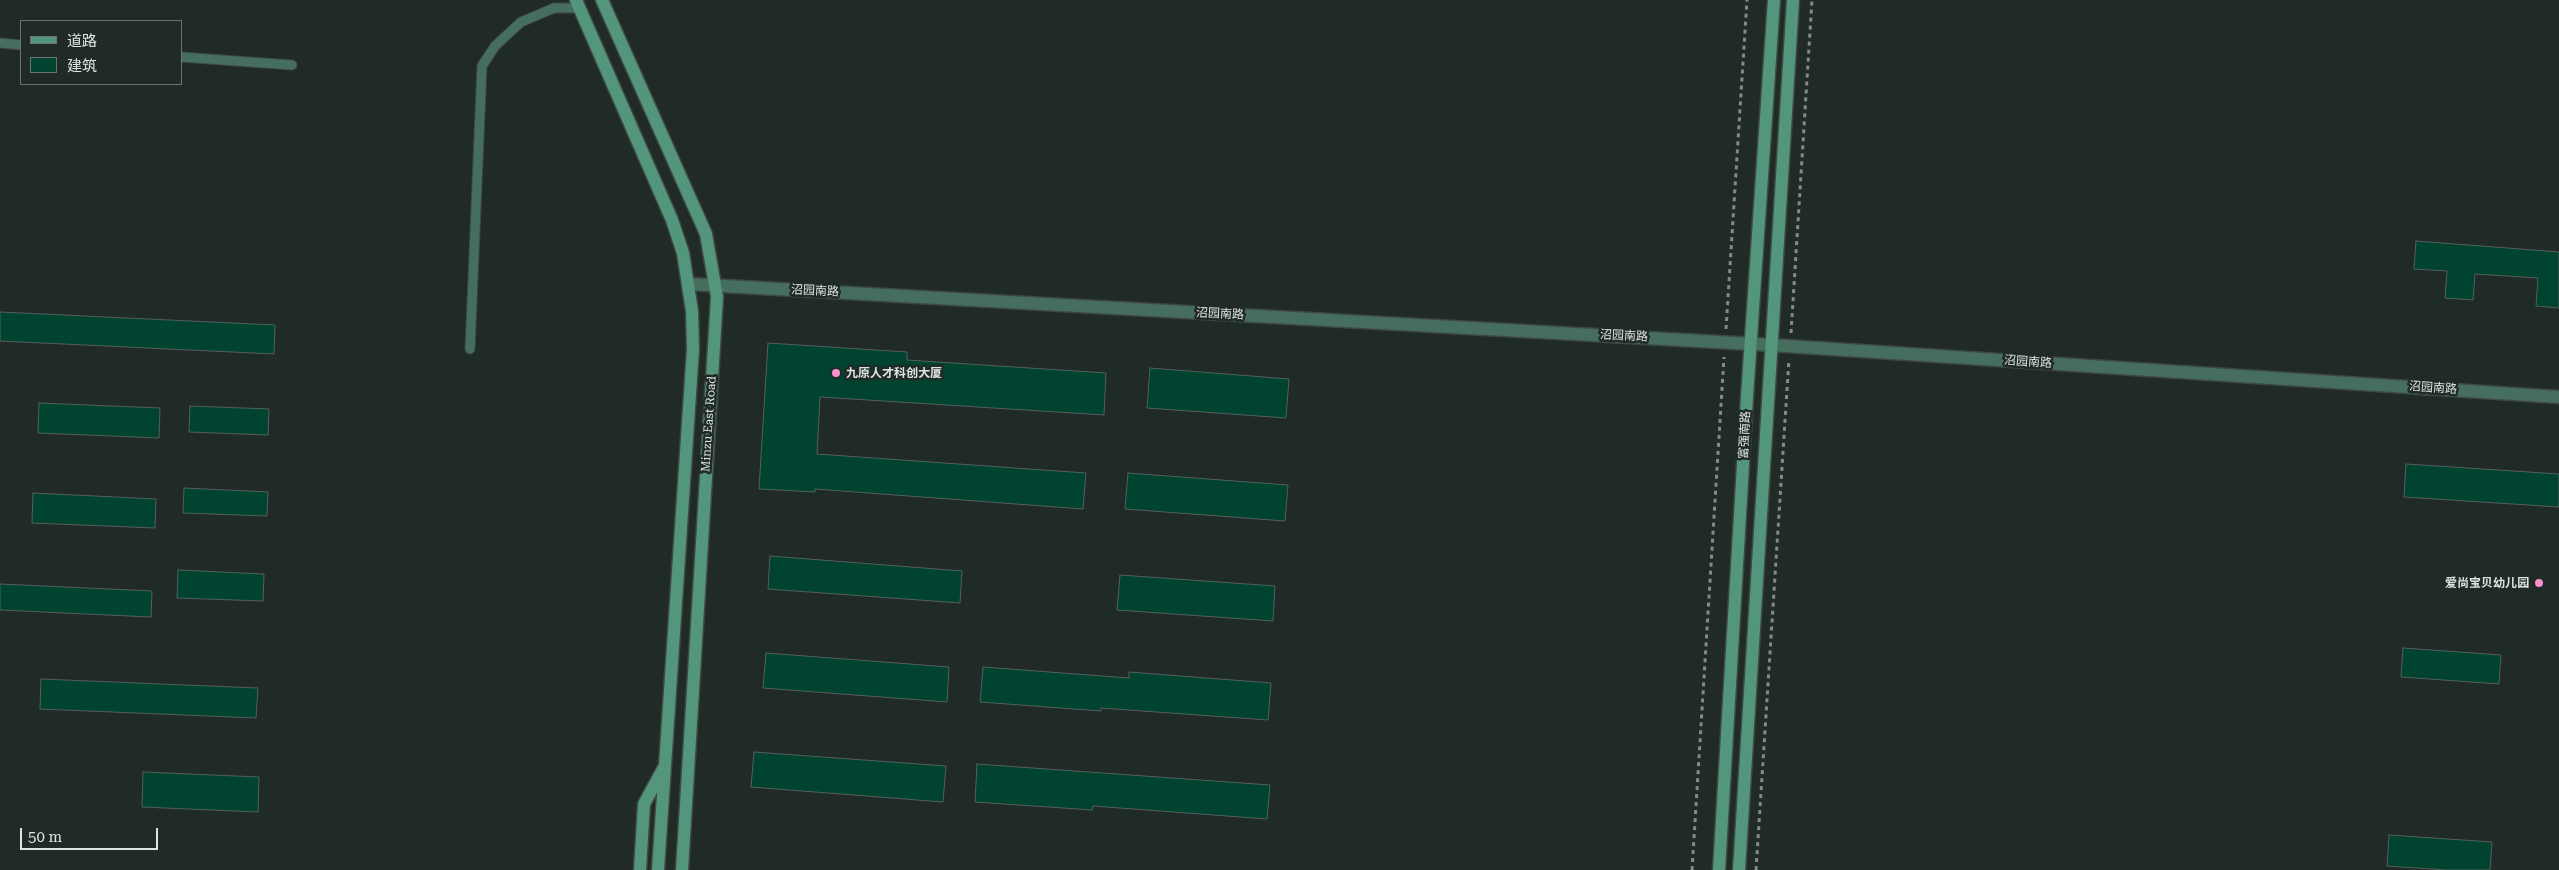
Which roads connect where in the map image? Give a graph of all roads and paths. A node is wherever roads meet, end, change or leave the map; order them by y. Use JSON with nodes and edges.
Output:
{"nodes":[{"id":1,"x":602,"y":0,"type":"edge"},
{"id":2,"x":1747,"y":0,"type":"edge"},
{"id":3,"x":1774,"y":0,"type":"edge"},
{"id":4,"x":1793,"y":0,"type":"edge"},
{"id":5,"x":1812,"y":0,"type":"edge"},
{"id":6,"x":578,"y":4,"type":"edge"},
{"id":7,"x":0,"y":44,"type":"edge"},
{"id":8,"x":20,"y":45,"type":"edge"},
{"id":9,"x":182,"y":57,"type":"edge"},
{"id":10,"x":292,"y":65,"type":"dead end"},
{"id":11,"x":689,"y":284,"type":"junction"},
{"id":12,"x":714,"y":285,"type":"junction"},
{"id":13,"x":1725,"y":342,"type":"junction"},
{"id":14,"x":1752,"y":344,"type":"junction"},
{"id":15,"x":1771,"y":345,"type":"junction"},
{"id":16,"x":1790,"y":346,"type":"junction"},
{"id":17,"x":470,"y":349,"type":"dead end"},
{"id":18,"x":2559,"y":397,"type":"edge"},
{"id":19,"x":665,"y":764,"type":"junction"},
{"id":20,"x":640,"y":870,"type":"edge"},
{"id":21,"x":658,"y":870,"type":"edge"},
{"id":22,"x":682,"y":870,"type":"edge"},
{"id":23,"x":1692,"y":870,"type":"edge"},
{"id":24,"x":1719,"y":870,"type":"edge"},
{"id":25,"x":1739,"y":870,"type":"edge"},
{"id":26,"x":1756,"y":870,"type":"edge"}],
"edges":[{"from":1,"to":12,"type":"main road","name":"Minzu East Road"},
{"from":2,"to":13,"type":"path"},
{"from":3,"to":14,"type":"main road","name":"富强南路"},
{"from":4,"to":15,"type":"main road","name":"富强南路"},
{"from":5,"to":16,"type":"path"},
{"from":6,"to":11,"type":"main road","name":"Minzu East Road"},
{"from":6,"to":17,"type":"lane"},
{"from":7,"to":8,"type":"lane"},
{"from":9,"to":10,"type":"lane"},
{"from":11,"to":12,"type":"street","name":"沼园南路"},
{"from":11,"to":19,"type":"main road","name":"Minzu East Road"},
{"from":12,"to":13,"type":"street","name":"沼园南路"},
{"from":12,"to":22,"type":"main road","name":"Minzu East Road"},
{"from":13,"to":14,"type":"street","name":"沼园南路"},
{"from":13,"to":23,"type":"path"},
{"from":14,"to":15,"type":"street","name":"沼园南路"},
{"from":14,"to":24,"type":"main road","name":"富强南路"},
{"from":15,"to":16,"type":"street","name":"沼园南路"},
{"from":15,"to":25,"type":"main road","name":"富强南路"},
{"from":16,"to":18,"type":"street","name":"沼园南路"},
{"from":16,"to":26,"type":"path"},
{"from":19,"to":20,"type":"main road"},
{"from":19,"to":21,"type":"main road","name":"Minzu East Road"}]}
